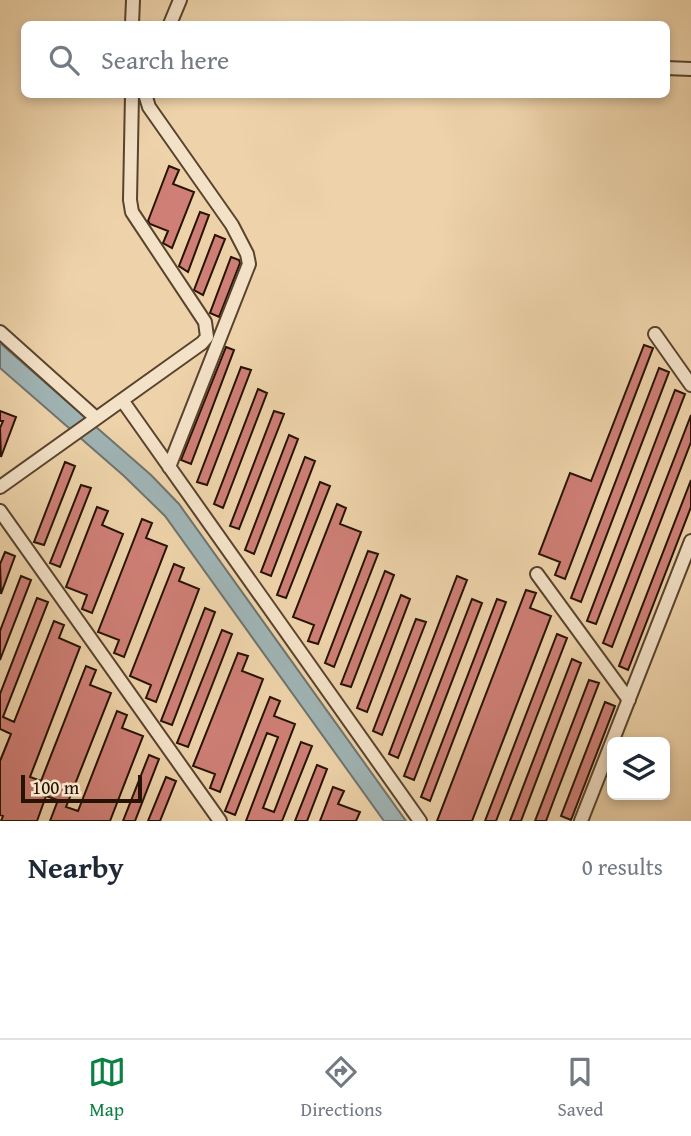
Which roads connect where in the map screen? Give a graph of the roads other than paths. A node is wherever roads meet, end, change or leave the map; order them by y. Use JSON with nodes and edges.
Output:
{"nodes":[{"id":1,"x":133,"y":0,"type":"edge"},
{"id":2,"x":180,"y":0,"type":"edge"},
{"id":3,"x":132,"y":21,"type":"edge"},
{"id":4,"x":171,"y":21,"type":"edge"},
{"id":5,"x":670,"y":68,"type":"edge"},
{"id":6,"x":691,"y":69,"type":"edge"},
{"id":7,"x":132,"y":98,"type":"edge"},
{"id":8,"x":146,"y":98,"type":"edge"},
{"id":9,"x":0,"y":332,"type":"edge"},
{"id":10,"x":655,"y":334,"type":"dead end"},
{"id":11,"x":691,"y":385,"type":"edge"},
{"id":12,"x":122,"y":400,"type":"junction"},
{"id":13,"x":94,"y":420,"type":"junction"},
{"id":14,"x":169,"y":467,"type":"junction"},
{"id":15,"x":0,"y":487,"type":"edge"},
{"id":16,"x":0,"y":511,"type":"edge"},
{"id":17,"x":691,"y":541,"type":"edge"},
{"id":18,"x":537,"y":574,"type":"dead end"},
{"id":19,"x":628,"y":700,"type":"junction"},
{"id":20,"x":220,"y":821,"type":"edge"},
{"id":21,"x":419,"y":821,"type":"edge"},
{"id":22,"x":581,"y":821,"type":"edge"}],
"edges":[{"from":1,"to":3,"type":"street"},
{"from":2,"to":4,"type":"street"},
{"from":5,"to":6,"type":"street"},
{"from":7,"to":12,"type":"street"},
{"from":8,"to":14,"type":"street"},
{"from":9,"to":13,"type":"street"},
{"from":10,"to":11,"type":"street"},
{"from":12,"to":13,"type":"street"},
{"from":12,"to":14,"type":"street"},
{"from":13,"to":15,"type":"street"},
{"from":14,"to":21,"type":"street"},
{"from":16,"to":20,"type":"street"},
{"from":17,"to":19,"type":"street"},
{"from":18,"to":19,"type":"street"},
{"from":19,"to":22,"type":"street"}]}
